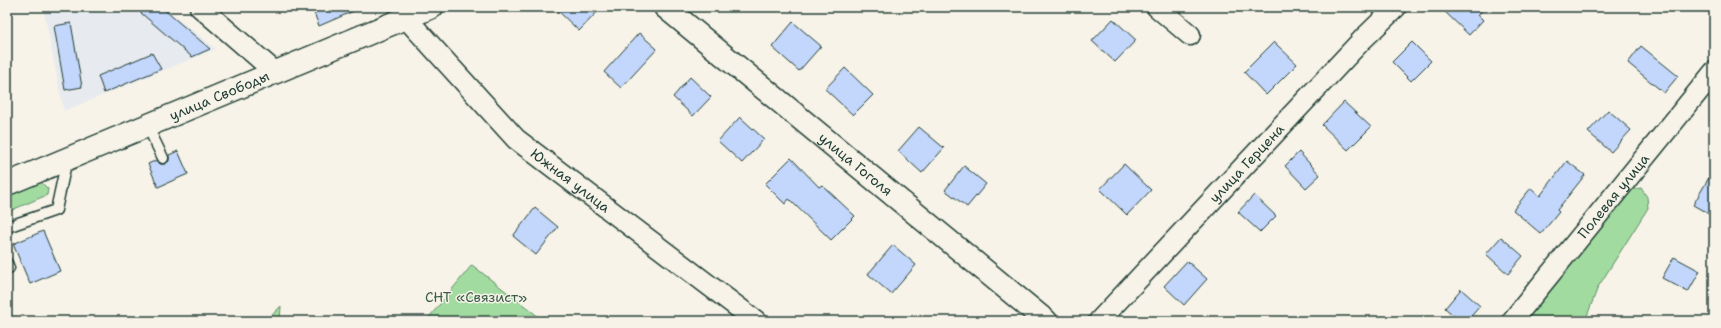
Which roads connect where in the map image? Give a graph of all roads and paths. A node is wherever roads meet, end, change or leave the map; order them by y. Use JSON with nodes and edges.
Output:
{"nodes":[{"id":1,"x":200,"y":7,"type":"edge"},
{"id":2,"x":432,"y":7,"type":"edge"},
{"id":3,"x":665,"y":7,"type":"edge"},
{"id":4,"x":1157,"y":7,"type":"edge"},
{"id":5,"x":1396,"y":7,"type":"edge"},
{"id":6,"x":406,"y":18,"type":"junction"},
{"id":7,"x":1190,"y":35,"type":"dead end"},
{"id":8,"x":275,"y":72,"type":"junction"},
{"id":9,"x":1714,"y":72,"type":"edge"},
{"id":10,"x":147,"y":125,"type":"junction"},
{"id":11,"x":163,"y":158,"type":"dead end"},
{"id":12,"x":67,"y":159,"type":"junction"},
{"id":13,"x":7,"y":184,"type":"edge"},
{"id":14,"x":7,"y":227,"type":"edge"},
{"id":15,"x":7,"y":263,"type":"edge"},
{"id":16,"x":7,"y":268,"type":"edge"},
{"id":17,"x":756,"y":321,"type":"edge"},
{"id":18,"x":1046,"y":321,"type":"edge"},
{"id":19,"x":1099,"y":321,"type":"edge"},
{"id":20,"x":1512,"y":321,"type":"edge"}],
"edges":[{"from":1,"to":8,"type":"street"},
{"from":2,"to":6,"type":"street","name":"улица Свободы"},
{"from":3,"to":18,"type":"street","name":"улица Гоголя"},
{"from":4,"to":7,"type":"street"},
{"from":5,"to":19,"type":"street","name":"улица Герцена"},
{"from":6,"to":8,"type":"street","name":"улица Свободы"},
{"from":6,"to":17,"type":"street","name":"Южная улица"},
{"from":8,"to":10,"type":"street","name":"улица Свободы"},
{"from":9,"to":20,"type":"street","name":"Полевая улица"},
{"from":10,"to":11,"type":"lane"},
{"from":10,"to":12,"type":"street","name":"улица Свободы"},
{"from":12,"to":13,"type":"street","name":"улица Свободы"},
{"from":12,"to":14,"type":"lane"},
{"from":15,"to":16,"type":"lane"}]}
